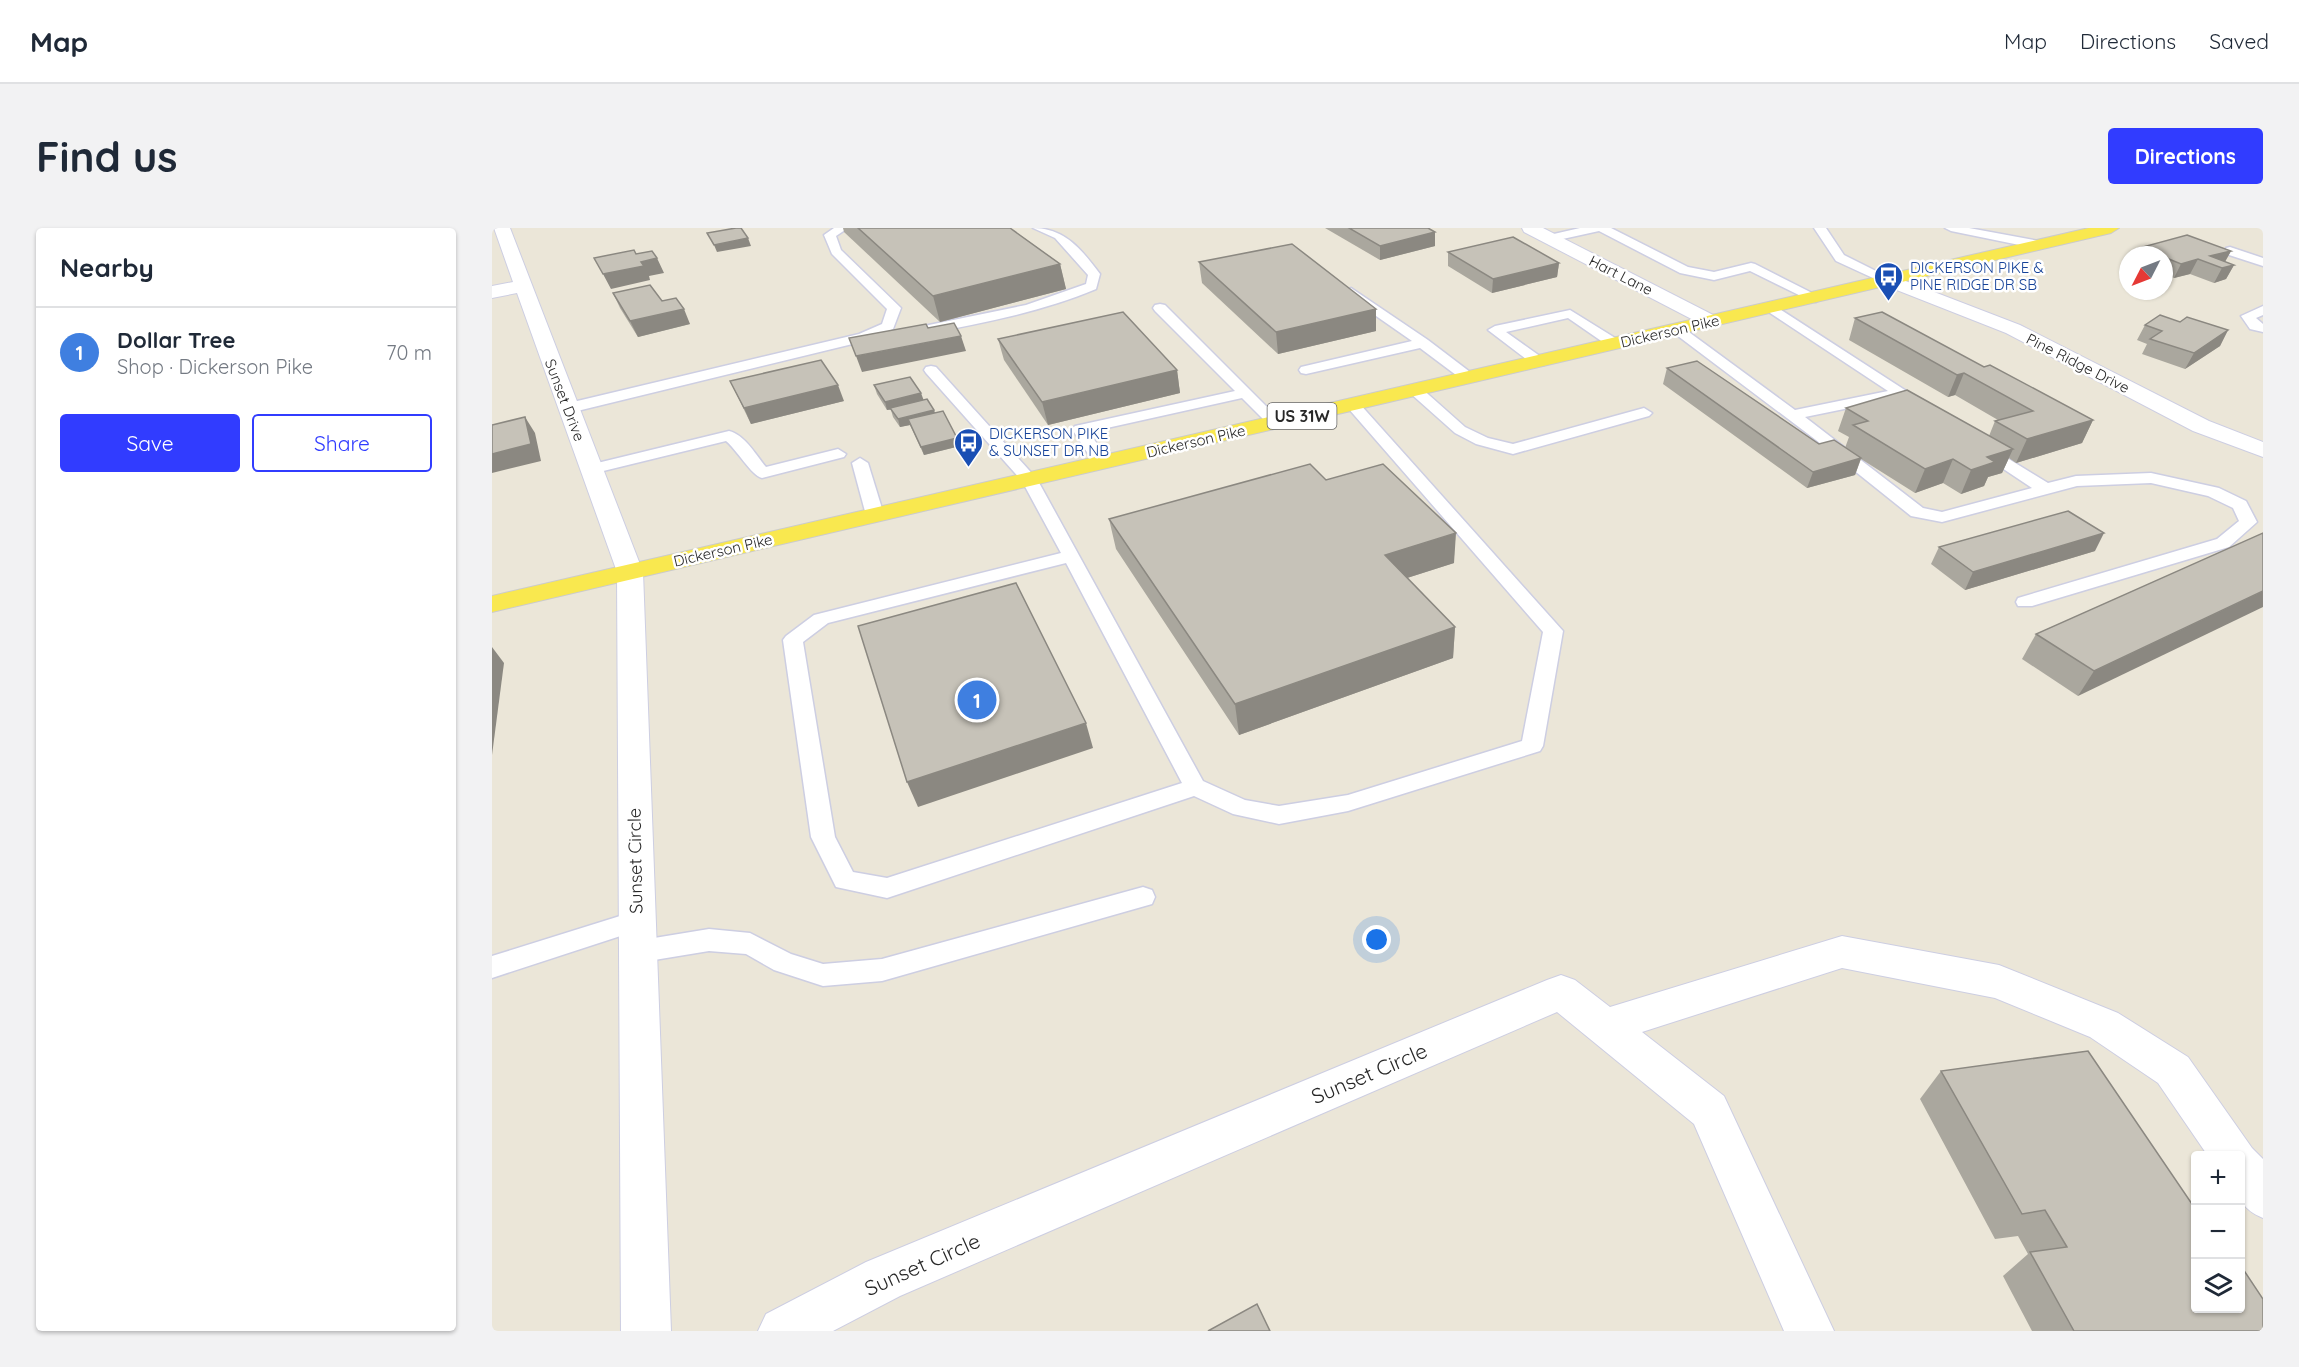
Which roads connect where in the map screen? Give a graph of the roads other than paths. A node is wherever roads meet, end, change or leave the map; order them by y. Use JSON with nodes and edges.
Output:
{"nodes":[{"id":1,"x":502,"y":228,"type":"edge"},
{"id":2,"x":842,"y":228,"type":"edge"},
{"id":3,"x":1039,"y":228,"type":"edge"},
{"id":4,"x":1530,"y":228,"type":"edge"},
{"id":5,"x":1596,"y":228,"type":"edge"},
{"id":6,"x":1602,"y":228,"type":"edge"},
{"id":7,"x":1820,"y":228,"type":"edge"},
{"id":8,"x":1951,"y":228,"type":"edge"},
{"id":9,"x":2111,"y":228,"type":"edge"},
{"id":10,"x":1549,"y":238,"type":"junction"},
{"id":11,"x":2046,"y":239,"type":"junction"},
{"id":12,"x":2230,"y":251,"type":"edge"},
{"id":13,"x":2263,"y":262,"type":"edge"},
{"id":14,"x":1890,"y":281,"type":"junction"},
{"id":15,"x":522,"y":286,"type":"junction"},
{"id":16,"x":1348,"y":290,"type":"edge"},
{"id":17,"x":492,"y":292,"type":"edge"},
{"id":18,"x":1816,"y":298,"type":"junction"},
{"id":19,"x":1160,"y":308,"type":"dead end"},
{"id":20,"x":1772,"y":308,"type":"junction"},
{"id":21,"x":2263,"y":310,"type":"edge"},
{"id":22,"x":1712,"y":322,"type":"junction"},
{"id":23,"x":899,"y":328,"type":"junction"},
{"id":24,"x":2263,"y":328,"type":"edge"},
{"id":25,"x":1677,"y":330,"type":"junction"},
{"id":26,"x":1423,"y":343,"type":"junction"},
{"id":27,"x":1615,"y":344,"type":"junction"},
{"id":28,"x":1539,"y":362,"type":"junction"},
{"id":29,"x":932,"y":370,"type":"dead end"},
{"id":30,"x":1306,"y":370,"type":"dead end"},
{"id":31,"x":1469,"y":378,"type":"junction"},
{"id":32,"x":1414,"y":390,"type":"junction"},
{"id":33,"x":1245,"y":393,"type":"junction"},
{"id":34,"x":1900,"y":393,"type":"junction"},
{"id":35,"x":1353,"y":405,"type":"junction"},
{"id":36,"x":568,"y":408,"type":"junction"},
{"id":37,"x":1644,"y":413,"type":"dead end"},
{"id":38,"x":1932,"y":414,"type":"edge"},
{"id":39,"x":1792,"y":415,"type":"junction"},
{"id":40,"x":1275,"y":423,"type":"junction"},
{"id":41,"x":1970,"y":439,"type":"edge"},
{"id":42,"x":2263,"y":450,"type":"edge"},
{"id":43,"x":838,"y":454,"type":"dead end"},
{"id":44,"x":860,"y":463,"type":"dead end"},
{"id":45,"x":1102,"y":463,"type":"junction"},
{"id":46,"x":591,"y":469,"type":"junction"},
{"id":47,"x":1029,"y":480,"type":"junction"},
{"id":48,"x":2045,"y":489,"type":"junction"},
{"id":49,"x":875,"y":515,"type":"junction"},
{"id":50,"x":1071,"y":556,"type":"junction"},
{"id":51,"x":630,"y":572,"type":"junction"},
{"id":52,"x":2025,"y":602,"type":"dead end"},
{"id":53,"x":492,"y":604,"type":"edge"},
{"id":54,"x":1195,"y":787,"type":"junction"},
{"id":55,"x":1143,"y":897,"type":"dead end"},
{"id":56,"x":636,"y":937,"type":"junction"},
{"id":57,"x":492,"y":967,"type":"edge"},
{"id":58,"x":1604,"y":1026,"type":"junction"},
{"id":59,"x":2231,"y":1151,"type":"edge"},
{"id":60,"x":2245,"y":1170,"type":"edge"},
{"id":61,"x":2263,"y":1196,"type":"edge"},
{"id":62,"x":646,"y":1331,"type":"edge"},
{"id":63,"x":783,"y":1331,"type":"edge"},
{"id":64,"x":1809,"y":1331,"type":"edge"}],
"edges":[{"from":1,"to":15,"type":"street","name":"Sunset Drive"},
{"from":2,"to":23,"type":"lane"},
{"from":3,"to":23,"type":"lane"},
{"from":4,"to":10,"type":"street","name":"Hart Lane"},
{"from":5,"to":10,"type":"lane"},
{"from":6,"to":18,"type":"lane"},
{"from":7,"to":14,"type":"lane"},
{"from":8,"to":11,"type":"lane"},
{"from":9,"to":11,"type":"main road","name":"Dickerson Pike","number":"US 31W"},
{"from":10,"to":22,"type":"street","name":"Hart Lane"},
{"from":11,"to":14,"type":"main road","name":"Dickerson Pike","number":"US 31W"},
{"from":12,"to":13,"type":"lane"},
{"from":14,"to":18,"type":"main road","name":"Dickerson Pike","number":"US 31W"},
{"from":14,"to":42,"type":"street","name":"Pine Ridge Drive"},
{"from":15,"to":17,"type":"street"},
{"from":15,"to":36,"type":"street","name":"Sunset Drive"},
{"from":16,"to":26,"type":"lane"},
{"from":18,"to":20,"type":"main road","name":"Dickerson Pike","number":"US 31W"},
{"from":19,"to":33,"type":"lane"},
{"from":20,"to":22,"type":"main road","name":"Dickerson Pike","number":"US 31W"},
{"from":20,"to":34,"type":"lane"},
{"from":21,"to":24,"type":"lane"},
{"from":22,"to":25,"type":"main road","name":"Dickerson Pike","number":"US 31W"},
{"from":23,"to":36,"type":"lane"},
{"from":25,"to":27,"type":"main road","name":"Dickerson Pike","number":"US 31W"},
{"from":25,"to":39,"type":"lane"},
{"from":26,"to":30,"type":"lane"},
{"from":26,"to":31,"type":"lane"},
{"from":27,"to":28,"type":"main road","name":"Dickerson Pike","number":"US 31W"},
{"from":27,"to":28,"type":"lane"},
{"from":28,"to":31,"type":"main road","name":"Dickerson Pike","number":"US 31W"},
{"from":29,"to":47,"type":"lane"},
{"from":31,"to":32,"type":"main road","name":"Dickerson Pike","number":"US 31W"},
{"from":32,"to":35,"type":"main road","name":"Dickerson Pike","number":"US 31W"},
{"from":32,"to":37,"type":"lane"},
{"from":33,"to":40,"type":"lane"},
{"from":33,"to":45,"type":"lane"},
{"from":34,"to":38,"type":"lane"},
{"from":34,"to":39,"type":"lane"},
{"from":35,"to":40,"type":"main road","name":"Dickerson Pike","number":"US 31W"},
{"from":35,"to":54,"type":"lane"},
{"from":36,"to":46,"type":"street","name":"Sunset Drive"},
{"from":39,"to":48,"type":"lane"},
{"from":40,"to":45,"type":"main road","name":"Dickerson Pike","number":"US 31W"},
{"from":41,"to":48,"type":"lane"},
{"from":43,"to":46,"type":"lane"},
{"from":44,"to":49,"type":"lane"},
{"from":45,"to":47,"type":"main road","name":"Dickerson Pike","number":"US 31W"},
{"from":46,"to":51,"type":"street","name":"Sunset Drive"},
{"from":47,"to":49,"type":"main road","name":"Dickerson Pike","number":"US 31W"},
{"from":47,"to":50,"type":"lane"},
{"from":48,"to":52,"type":"lane"},
{"from":49,"to":51,"type":"main road","name":"Dickerson Pike","number":"US 31W"},
{"from":50,"to":54,"type":"lane"},
{"from":50,"to":54,"type":"lane"},
{"from":51,"to":53,"type":"main road","name":"Dickerson Pike","number":"US 31W"},
{"from":51,"to":56,"type":"street","name":"Sunset Circle"},
{"from":55,"to":56,"type":"lane"},
{"from":56,"to":57,"type":"lane"},
{"from":56,"to":62,"type":"street","name":"Sunset Circle"},
{"from":58,"to":59,"type":"street"},
{"from":58,"to":63,"type":"street","name":"Sunset Circle"},
{"from":58,"to":64,"type":"street","name":"Sunset Circle"},
{"from":60,"to":61,"type":"street"}]}
